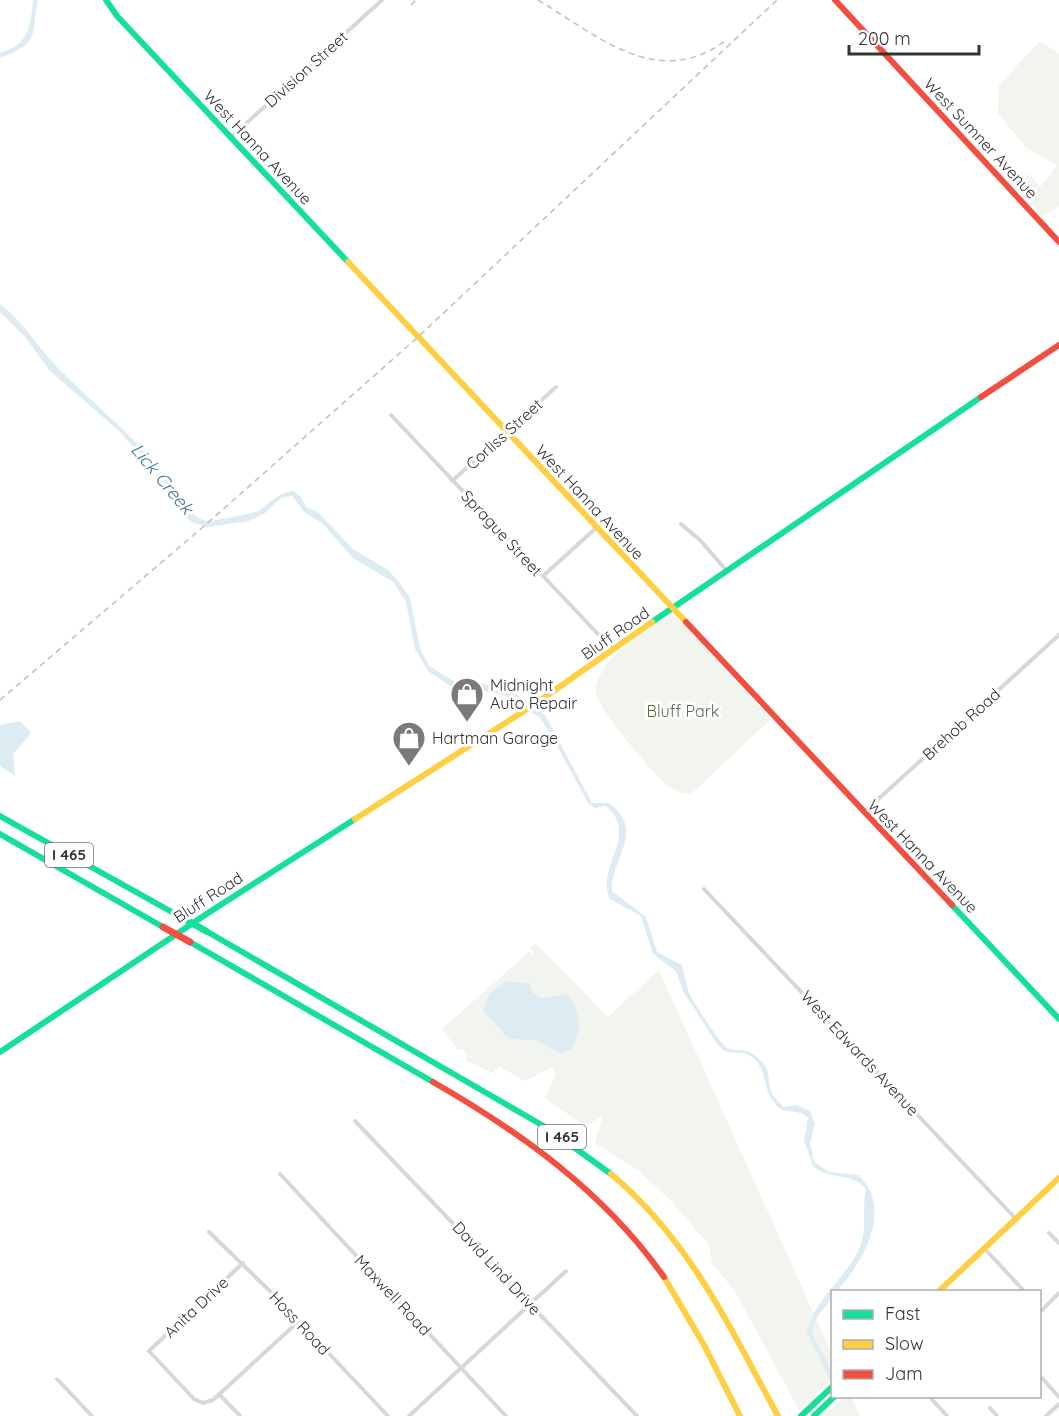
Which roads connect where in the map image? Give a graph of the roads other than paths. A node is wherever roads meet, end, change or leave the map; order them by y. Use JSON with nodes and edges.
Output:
{"nodes":[{"id":1,"x":106,"y":0,"type":"edge"},
{"id":2,"x":382,"y":0,"type":"edge"},
{"id":3,"x":835,"y":0,"type":"edge"},
{"id":4,"x":230,"y":138,"type":"junction"},
{"id":5,"x":1059,"y":242,"type":"edge"},
{"id":6,"x":1059,"y":345,"type":"edge"},
{"id":7,"x":556,"y":387,"type":"dead end"},
{"id":8,"x":391,"y":415,"type":"dead end"},
{"id":9,"x":506,"y":432,"type":"junction"},
{"id":10,"x":452,"y":481,"type":"junction"},
{"id":11,"x":681,"y":524,"type":"dead end"},
{"id":12,"x":596,"y":528,"type":"junction"},
{"id":13,"x":727,"y":571,"type":"junction"},
{"id":14,"x":543,"y":576,"type":"junction"},
{"id":15,"x":673,"y":610,"type":"junction"},
{"id":16,"x":1059,"y":635,"type":"edge"},
{"id":17,"x":614,"y":651,"type":"junction"},
{"id":18,"x":863,"y":813,"type":"junction"},
{"id":19,"x":0,"y":816,"type":"edge"},
{"id":20,"x":0,"y":834,"type":"edge"},
{"id":21,"x":704,"y":889,"type":"dead end"},
{"id":22,"x":1059,"y":1019,"type":"edge"},
{"id":23,"x":0,"y":1052,"type":"edge"},
{"id":24,"x":355,"y":1121,"type":"dead end"},
{"id":25,"x":279,"y":1174,"type":"dead end"},
{"id":26,"x":1059,"y":1178,"type":"edge"},
{"id":27,"x":1016,"y":1218,"type":"junction"},
{"id":28,"x":209,"y":1232,"type":"dead end"},
{"id":29,"x":1049,"y":1233,"type":"dead end"},
{"id":30,"x":1059,"y":1243,"type":"edge"},
{"id":31,"x":984,"y":1248,"type":"junction"},
{"id":32,"x":243,"y":1263,"type":"junction"},
{"id":33,"x":566,"y":1270,"type":"dead end"},
{"id":34,"x":940,"y":1290,"type":"edge"},
{"id":35,"x":1023,"y":1290,"type":"edge"},
{"id":36,"x":1059,"y":1293,"type":"edge"},
{"id":37,"x":530,"y":1303,"type":"junction"},
{"id":38,"x":1041,"y":1309,"type":"edge"},
{"id":39,"x":299,"y":1321,"type":"junction"},
{"id":40,"x":461,"y":1368,"type":"junction"},
{"id":41,"x":1042,"y":1378,"type":"dead end"},
{"id":42,"x":57,"y":1379,"type":"dead end"},
{"id":43,"x":830,"y":1390,"type":"edge"},
{"id":44,"x":219,"y":1394,"type":"junction"},
{"id":45,"x":1059,"y":1397,"type":"edge"},
{"id":46,"x":833,"y":1398,"type":"edge"},
{"id":47,"x":931,"y":1398,"type":"edge"},
{"id":48,"x":1059,"y":1404,"type":"edge"},
{"id":49,"x":990,"y":1408,"type":"dead end"},
{"id":50,"x":92,"y":1416,"type":"edge"},
{"id":51,"x":240,"y":1416,"type":"edge"},
{"id":52,"x":388,"y":1416,"type":"edge"},
{"id":53,"x":409,"y":1416,"type":"edge"},
{"id":54,"x":506,"y":1416,"type":"edge"},
{"id":55,"x":637,"y":1416,"type":"edge"},
{"id":56,"x":740,"y":1416,"type":"edge"},
{"id":57,"x":778,"y":1416,"type":"edge"},
{"id":58,"x":801,"y":1416,"type":"edge"},
{"id":59,"x":814,"y":1416,"type":"edge"},
{"id":60,"x":947,"y":1416,"type":"edge"},
{"id":61,"x":997,"y":1416,"type":"edge"},
{"id":62,"x":1046,"y":1416,"type":"edge"}],
"edges":[{"from":1,"to":4,"type":"main road","name":"West Hanna Avenue"},
{"from":2,"to":4,"type":"street","name":"Division Street"},
{"from":3,"to":5,"type":"main road","name":"West Sumner Avenue"},
{"from":4,"to":9,"type":"main road","name":"West Hanna Avenue"},
{"from":6,"to":13,"type":"main road","name":"Bluff Road"},
{"from":7,"to":9,"type":"street","name":"Corliss Street"},
{"from":8,"to":10,"type":"street","name":"Sprague Street"},
{"from":9,"to":10,"type":"street","name":"Corliss Street"},
{"from":9,"to":12,"type":"main road","name":"West Hanna Avenue"},
{"from":10,"to":14,"type":"street","name":"Sprague Street"},
{"from":11,"to":13,"type":"street"},
{"from":12,"to":14,"type":"street"},
{"from":12,"to":15,"type":"main road","name":"West Hanna Avenue"},
{"from":13,"to":15,"type":"main road","name":"Bluff Road"},
{"from":14,"to":17,"type":"street","name":"Sprague Street"},
{"from":15,"to":17,"type":"main road","name":"Bluff Road"},
{"from":15,"to":18,"type":"main road","name":"West Hanna Avenue"},
{"from":16,"to":18,"type":"street","name":"Brehob Road"},
{"from":17,"to":23,"type":"main road","name":"Bluff Road"},
{"from":18,"to":22,"type":"main road","name":"West Hanna Avenue"},
{"from":19,"to":57,"type":"main road","number":"I 465","bridge":true},
{"from":20,"to":56,"type":"main road","number":"I 465","bridge":true},
{"from":21,"to":27,"type":"street","name":"West Edwards Avenue"},
{"from":24,"to":37,"type":"street","name":"David Lind Drive"},
{"from":25,"to":40,"type":"street","name":"Maxwell Road"},
{"from":26,"to":27,"type":"main road"},
{"from":27,"to":31,"type":"main road"},
{"from":28,"to":32,"type":"street","name":"Hoss Road"},
{"from":29,"to":30,"type":"street"},
{"from":31,"to":34,"type":"main road"},
{"from":31,"to":35,"type":"street"},
{"from":32,"to":39,"type":"street","name":"Hoss Road"},
{"from":32,"to":44,"type":"street","name":"Anita Drive"},
{"from":33,"to":37,"type":"street"},
{"from":36,"to":38,"type":"street"},
{"from":37,"to":40,"type":"street"},
{"from":37,"to":55,"type":"street","name":"David Lind Drive"},
{"from":39,"to":44,"type":"street"},
{"from":39,"to":52,"type":"street","name":"Hoss Road"},
{"from":40,"to":53,"type":"street"},
{"from":40,"to":54,"type":"street","name":"Maxwell Road"},
{"from":41,"to":45,"type":"street"},
{"from":42,"to":50,"type":"street"},
{"from":43,"to":58,"type":"main road"},
{"from":44,"to":51,"type":"street"},
{"from":46,"to":59,"type":"main road"},
{"from":47,"to":60,"type":"street"},
{"from":48,"to":62,"type":"street"},
{"from":49,"to":61,"type":"street"}]}
